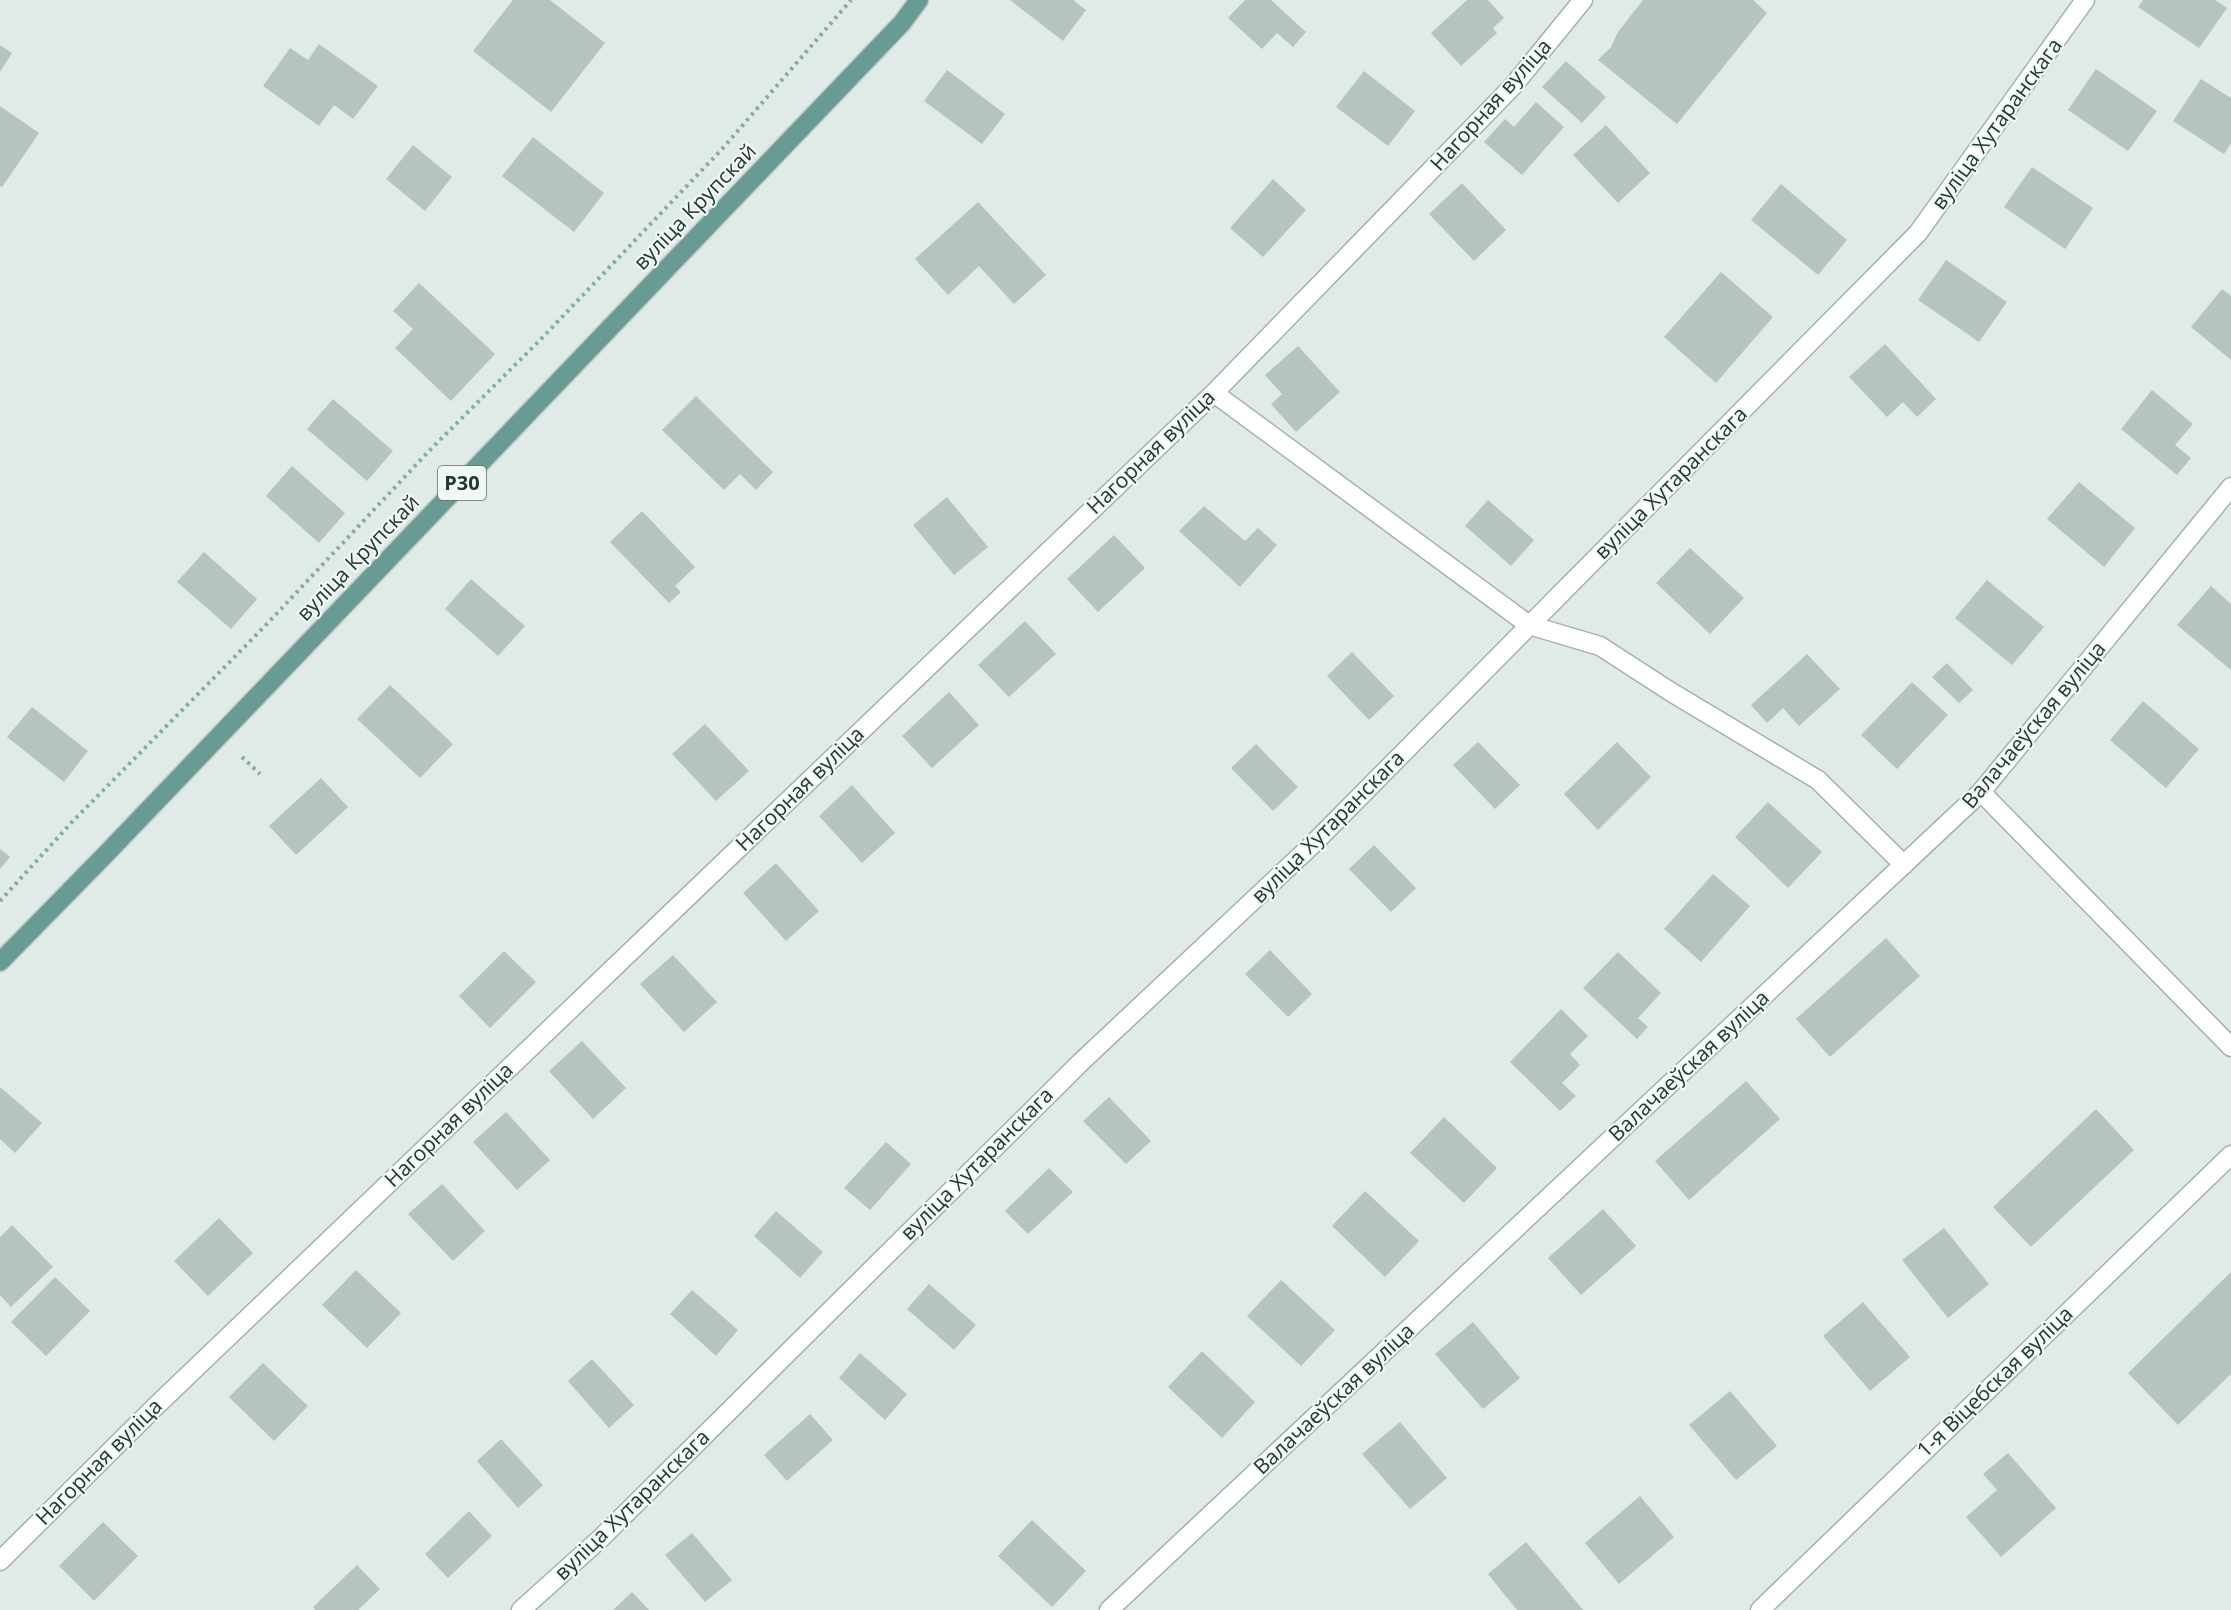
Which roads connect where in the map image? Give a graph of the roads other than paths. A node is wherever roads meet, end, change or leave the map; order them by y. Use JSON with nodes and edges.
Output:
{"nodes":[{"id":1,"x":919,"y":0,"type":"edge"},
{"id":2,"x":1583,"y":0,"type":"edge"},
{"id":3,"x":2085,"y":0,"type":"edge"},
{"id":4,"x":1214,"y":393,"type":"junction"},
{"id":5,"x":2231,"y":487,"type":"edge"},
{"id":6,"x":1529,"y":625,"type":"junction"},
{"id":7,"x":1981,"y":792,"type":"junction"},
{"id":8,"x":1904,"y":865,"type":"junction"},
{"id":9,"x":0,"y":962,"type":"edge"},
{"id":10,"x":2231,"y":1047,"type":"edge"},
{"id":11,"x":2231,"y":1155,"type":"edge"},
{"id":12,"x":0,"y":1560,"type":"edge"},
{"id":13,"x":521,"y":1610,"type":"edge"},
{"id":14,"x":1109,"y":1610,"type":"edge"},
{"id":15,"x":1760,"y":1610,"type":"edge"}],
"edges":[{"from":1,"to":9,"type":"main road","name":"вуліца Крупскай","number":"Р30"},
{"from":2,"to":4,"type":"street","name":"Нагорная вуліца"},
{"from":3,"to":6,"type":"street","name":"вуліца Хутаранскага"},
{"from":4,"to":6,"type":"street"},
{"from":4,"to":12,"type":"street","name":"Нагорная вуліца"},
{"from":5,"to":7,"type":"street","name":"Валачаеўская вуліца"},
{"from":6,"to":8,"type":"street"},
{"from":6,"to":13,"type":"street","name":"вуліца Хутаранскага"},
{"from":7,"to":8,"type":"street","name":"Валачаеўская вуліца"},
{"from":7,"to":10,"type":"street"},
{"from":8,"to":14,"type":"street","name":"Валачаеўская вуліца"},
{"from":11,"to":15,"type":"street","name":"1-я Віцебская вуліца"}]}
